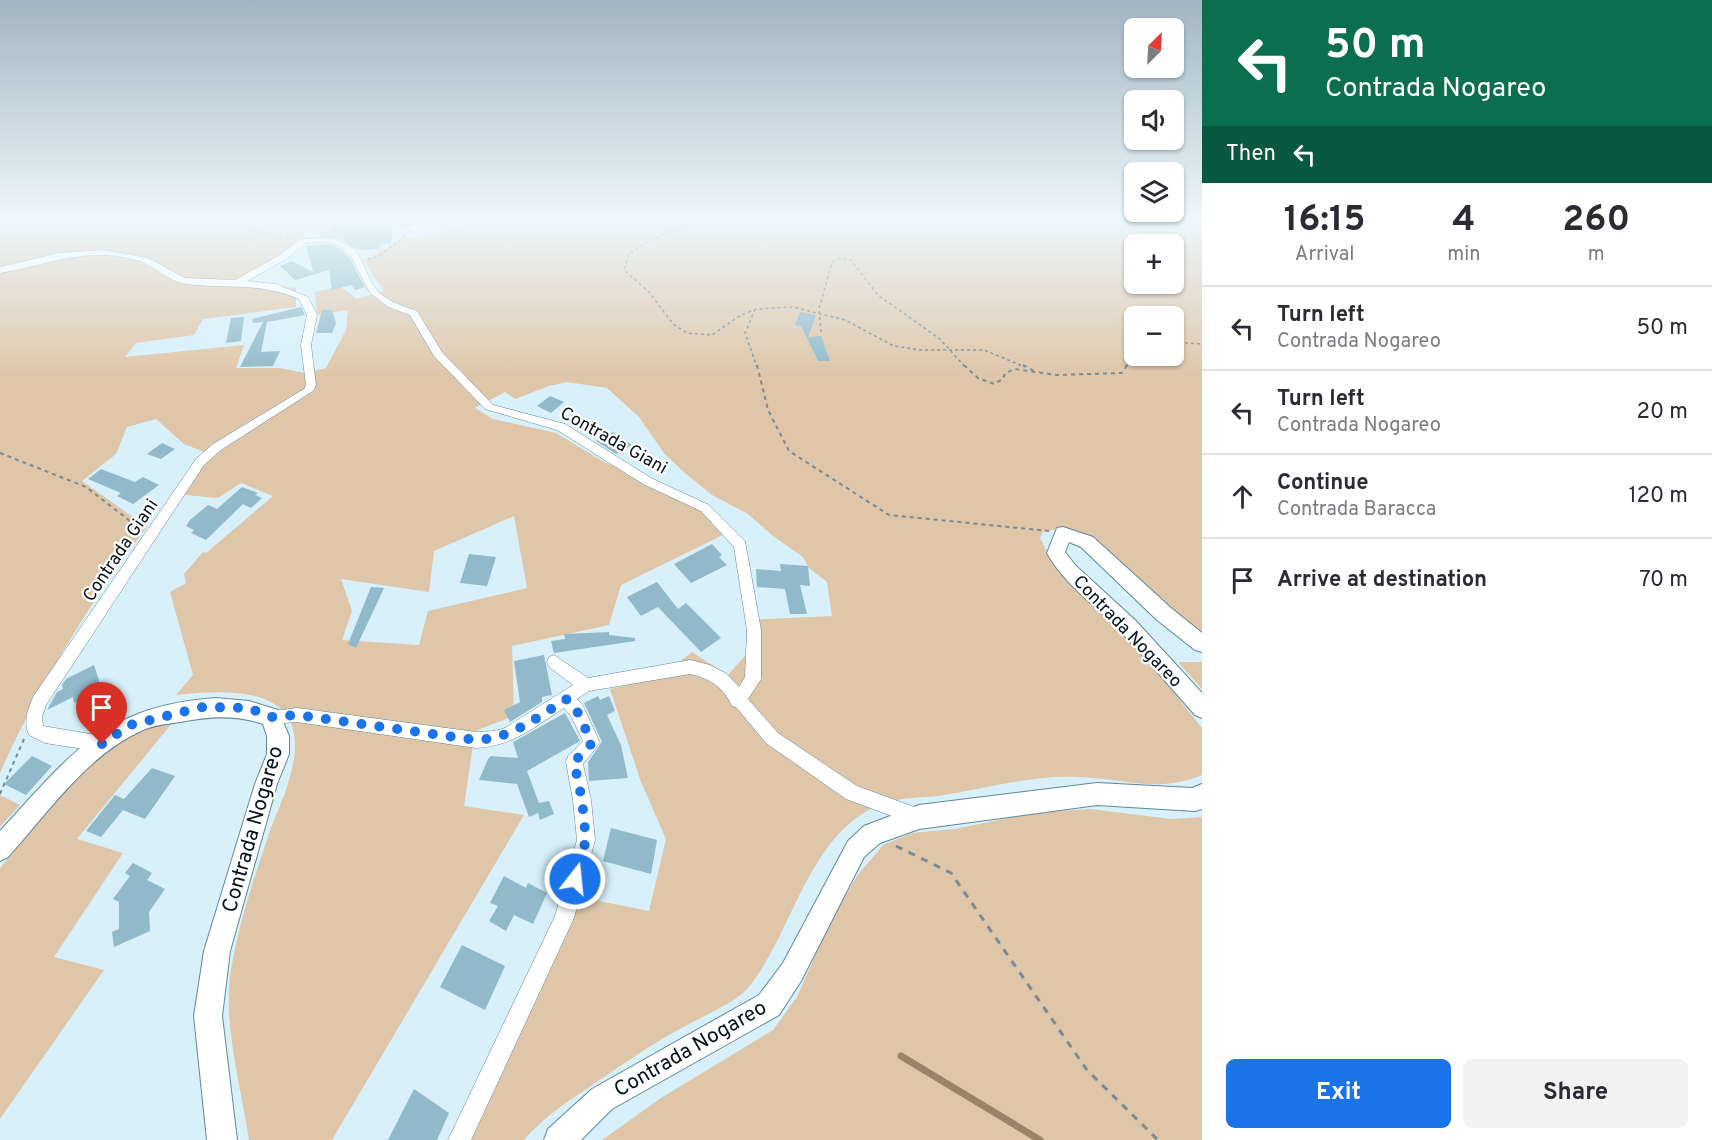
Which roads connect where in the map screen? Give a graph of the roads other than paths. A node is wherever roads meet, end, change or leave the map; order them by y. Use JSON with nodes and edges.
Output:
{"nodes":[{"id":1,"x":164,"y":271,"type":"edge"},
{"id":2,"x":257,"y":271,"type":"edge"},
{"id":3,"x":362,"y":271,"type":"edge"},
{"id":4,"x":238,"y":282,"type":"junction"},
{"id":5,"x":1202,"y":644,"type":"edge"},
{"id":6,"x":554,"y":662,"type":"dead end"},
{"id":7,"x":586,"y":685,"type":"junction"},
{"id":8,"x":567,"y":699,"type":"junction"},
{"id":9,"x":738,"y":701,"type":"junction"},
{"id":10,"x":1202,"y":708,"type":"edge"},
{"id":11,"x":271,"y":717,"type":"junction"},
{"id":12,"x":102,"y":744,"type":"junction"},
{"id":13,"x":1202,"y":795,"type":"edge"},
{"id":14,"x":919,"y":817,"type":"junction"},
{"id":15,"x":0,"y":849,"type":"edge"},
{"id":16,"x":222,"y":1140,"type":"edge"},
{"id":17,"x":459,"y":1140,"type":"edge"},
{"id":18,"x":560,"y":1140,"type":"edge"}],
"edges":[{"from":1,"to":4,"type":"street","name":"Contrada Giani"},
{"from":2,"to":4,"type":"street","name":"Contrada Giani"},
{"from":3,"to":9,"type":"street","name":"Contrada Giani"},
{"from":4,"to":12,"type":"street","name":"Contrada Giani"},
{"from":5,"to":10,"type":"street","name":"Contrada Nogareo"},
{"from":6,"to":7,"type":"street"},
{"from":7,"to":8,"type":"street","name":"Contrada Nogareo"},
{"from":7,"to":9,"type":"street","name":"Contrada Nogareo"},
{"from":8,"to":11,"type":"street","name":"Contrada Nogareo"},
{"from":8,"to":17,"type":"street"},
{"from":9,"to":14,"type":"street","name":"Contrada Nogareo"},
{"from":11,"to":12,"type":"street"},
{"from":11,"to":16,"type":"street","name":"Contrada Nogareo"},
{"from":12,"to":15,"type":"street"},
{"from":13,"to":14,"type":"street","name":"Contrada Nogareo"},
{"from":14,"to":18,"type":"street","name":"Contrada Nogareo"}]}
